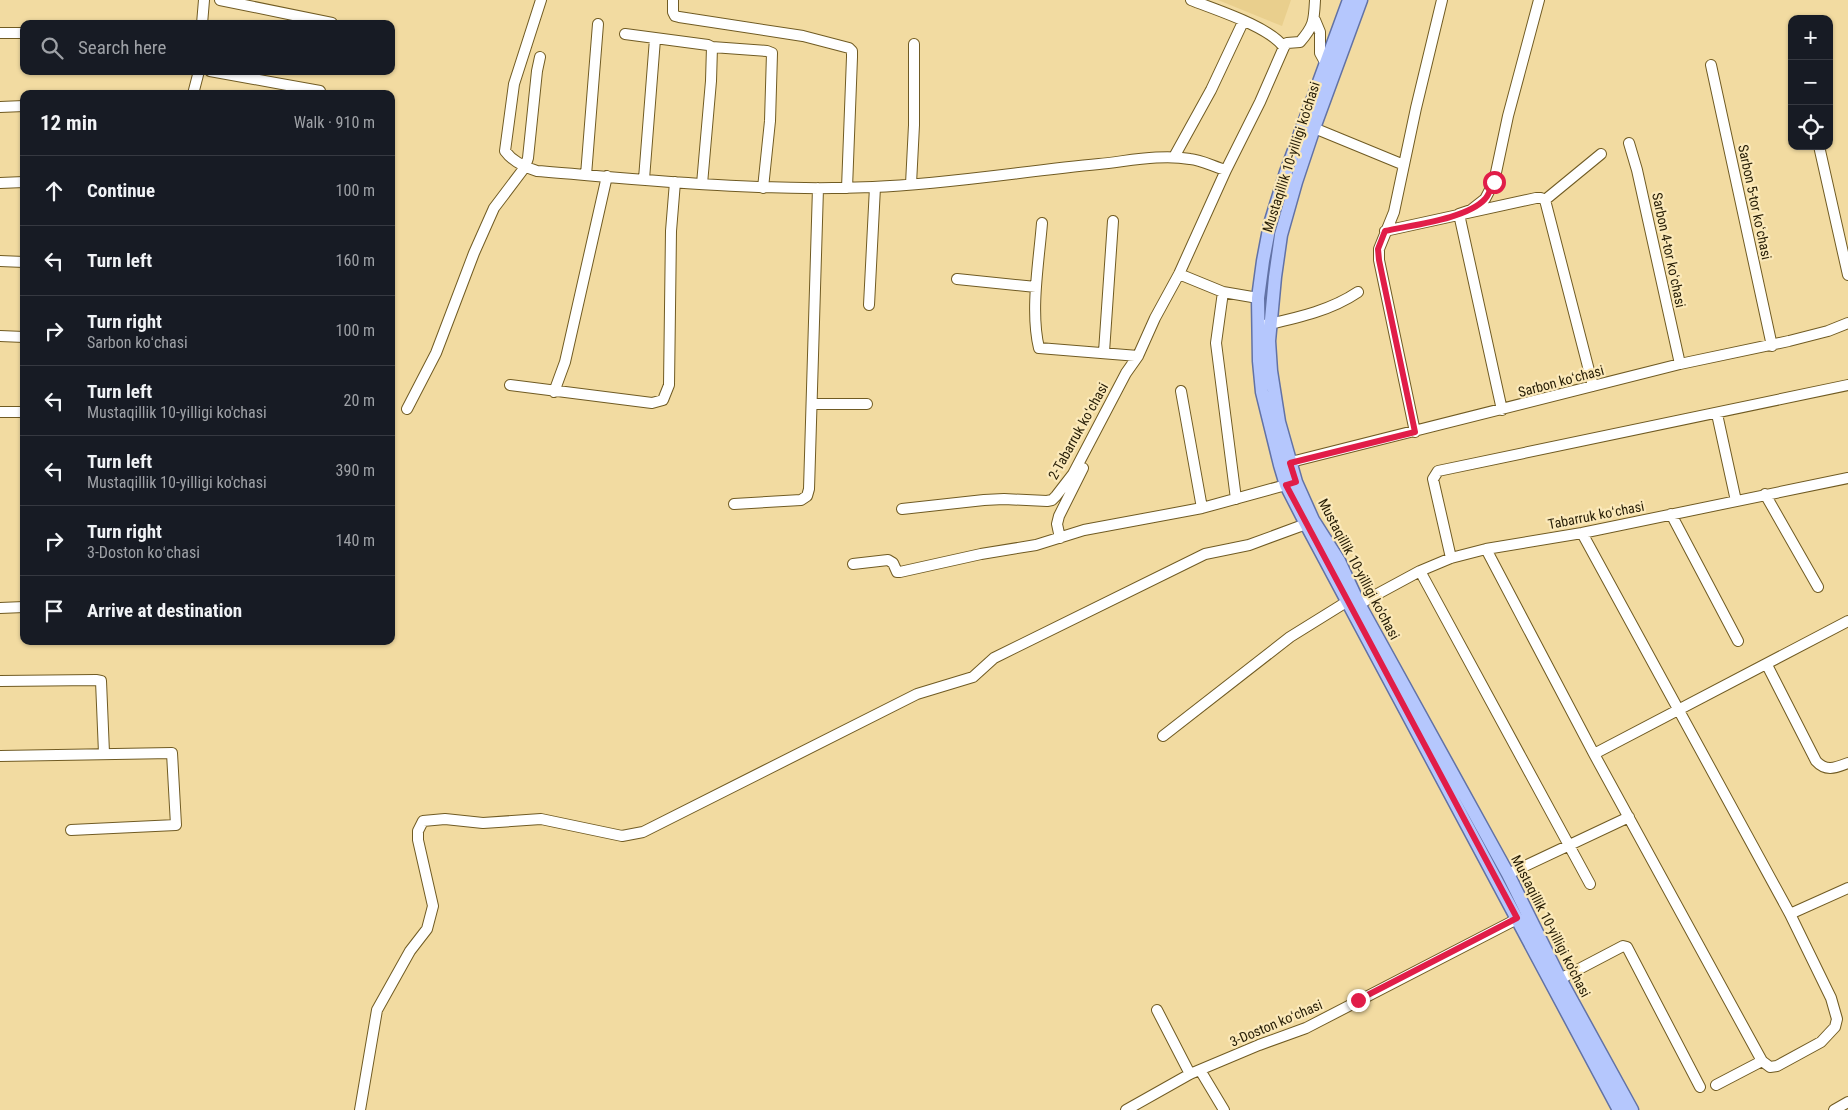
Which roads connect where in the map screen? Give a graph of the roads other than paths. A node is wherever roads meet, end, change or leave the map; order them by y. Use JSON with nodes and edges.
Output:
{"nodes":[{"id":1,"x":204,"y":0,"type":"edge"},
{"id":2,"x":220,"y":0,"type":"edge"},
{"id":3,"x":541,"y":0,"type":"edge"},
{"id":4,"x":673,"y":0,"type":"edge"},
{"id":5,"x":1191,"y":0,"type":"edge"},
{"id":6,"x":1315,"y":0,"type":"edge"},
{"id":7,"x":1349,"y":0,"type":"edge"},
{"id":8,"x":1361,"y":0,"type":"edge"},
{"id":9,"x":1442,"y":0,"type":"edge"},
{"id":10,"x":1539,"y":0,"type":"edge"},
{"id":11,"x":202,"y":20,"type":"edge"},
{"id":12,"x":317,"y":20,"type":"edge"},
{"id":13,"x":1315,"y":20,"type":"junction"},
{"id":14,"x":1243,"y":22,"type":"junction"},
{"id":15,"x":598,"y":24,"type":"dead end"},
{"id":16,"x":0,"y":33,"type":"edge"},
{"id":17,"x":20,"y":33,"type":"edge"},
{"id":18,"x":625,"y":34,"type":"dead end"},
{"id":19,"x":655,"y":39,"type":"junction"},
{"id":20,"x":914,"y":44,"type":"dead end"},
{"id":21,"x":712,"y":47,"type":"junction"},
{"id":22,"x":1284,"y":47,"type":"junction"},
{"id":23,"x":540,"y":57,"type":"dead end"},
{"id":24,"x":1326,"y":64,"type":"junction"},
{"id":25,"x":1711,"y":64,"type":"dead end"},
{"id":26,"x":197,"y":75,"type":"edge"},
{"id":27,"x":232,"y":75,"type":"edge"},
{"id":28,"x":194,"y":90,"type":"edge"},
{"id":29,"x":314,"y":90,"type":"edge"},
{"id":30,"x":20,"y":106,"type":"edge"},
{"id":31,"x":0,"y":107,"type":"edge"},
{"id":32,"x":1314,"y":128,"type":"junction"},
{"id":33,"x":1629,"y":143,"type":"dead end"},
{"id":34,"x":1820,"y":150,"type":"edge"},
{"id":35,"x":1601,"y":154,"type":"dead end"},
{"id":36,"x":1174,"y":157,"type":"junction"},
{"id":37,"x":1404,"y":164,"type":"junction"},
{"id":38,"x":524,"y":167,"type":"junction"},
{"id":39,"x":1226,"y":170,"type":"junction"},
{"id":40,"x":586,"y":175,"type":"junction"},
{"id":41,"x":607,"y":176,"type":"junction"},
{"id":42,"x":644,"y":179,"type":"junction"},
{"id":43,"x":20,"y":182,"type":"edge"},
{"id":44,"x":675,"y":182,"type":"junction"},
{"id":45,"x":0,"y":183,"type":"edge"},
{"id":46,"x":702,"y":184,"type":"junction"},
{"id":47,"x":911,"y":184,"type":"junction"},
{"id":48,"x":875,"y":187,"type":"junction"},
{"id":49,"x":763,"y":188,"type":"junction"},
{"id":50,"x":818,"y":188,"type":"junction"},
{"id":51,"x":847,"y":188,"type":"junction"},
{"id":52,"x":1545,"y":200,"type":"junction"},
{"id":53,"x":1459,"y":214,"type":"junction"},
{"id":54,"x":1113,"y":221,"type":"dead end"},
{"id":55,"x":1042,"y":223,"type":"dead end"},
{"id":56,"x":1385,"y":231,"type":"junction"},
{"id":57,"x":0,"y":261,"type":"edge"},
{"id":58,"x":20,"y":262,"type":"edge"},
{"id":59,"x":1179,"y":274,"type":"junction"},
{"id":60,"x":1848,"y":275,"type":"edge"},
{"id":61,"x":957,"y":279,"type":"dead end"},
{"id":62,"x":1036,"y":287,"type":"junction"},
{"id":63,"x":1224,"y":292,"type":"junction"},
{"id":64,"x":1358,"y":292,"type":"dead end"},
{"id":65,"x":1258,"y":298,"type":"junction"},
{"id":66,"x":869,"y":305,"type":"dead end"},
{"id":67,"x":1848,"y":323,"type":"edge"},
{"id":68,"x":1264,"y":325,"type":"junction"},
{"id":69,"x":0,"y":336,"type":"edge"},
{"id":70,"x":20,"y":337,"type":"edge"},
{"id":71,"x":1772,"y":346,"type":"junction"},
{"id":72,"x":1104,"y":352,"type":"junction"},
{"id":73,"x":1138,"y":356,"type":"junction"},
{"id":74,"x":1680,"y":364,"type":"junction"},
{"id":75,"x":1126,"y":373,"type":"junction"},
{"id":76,"x":1848,"y":385,"type":"edge"},
{"id":77,"x":510,"y":386,"type":"dead end"},
{"id":78,"x":1593,"y":386,"type":"junction"},
{"id":79,"x":1181,"y":391,"type":"dead end"},
{"id":80,"x":554,"y":392,"type":"junction"},
{"id":81,"x":813,"y":404,"type":"junction"},
{"id":82,"x":867,"y":404,"type":"dead end"},
{"id":83,"x":407,"y":409,"type":"dead end"},
{"id":84,"x":1502,"y":410,"type":"junction"},
{"id":85,"x":0,"y":412,"type":"edge"},
{"id":86,"x":20,"y":412,"type":"edge"},
{"id":87,"x":1717,"y":414,"type":"junction"},
{"id":88,"x":1415,"y":432,"type":"junction"},
{"id":89,"x":1285,"y":464,"type":"junction"},
{"id":90,"x":1848,"y":478,"type":"edge"},
{"id":91,"x":1291,"y":484,"type":"junction"},
{"id":92,"x":1766,"y":494,"type":"junction"},
{"id":93,"x":1236,"y":499,"type":"junction"},
{"id":94,"x":1736,"y":501,"type":"junction"},
{"id":95,"x":734,"y":504,"type":"dead end"},
{"id":96,"x":1202,"y":508,"type":"junction"},
{"id":97,"x":902,"y":509,"type":"dead end"},
{"id":98,"x":1671,"y":514,"type":"junction"},
{"id":99,"x":1306,"y":524,"type":"junction"},
{"id":100,"x":1582,"y":533,"type":"junction"},
{"id":101,"x":1060,"y":538,"type":"junction"},
{"id":102,"x":1486,"y":549,"type":"junction"},
{"id":103,"x":1451,"y":558,"type":"junction"},
{"id":104,"x":853,"y":564,"type":"dead end"},
{"id":105,"x":1420,"y":571,"type":"junction"},
{"id":106,"x":1818,"y":587,"type":"dead end"},
{"id":107,"x":1354,"y":603,"type":"junction"},
{"id":108,"x":20,"y":607,"type":"edge"},
{"id":109,"x":0,"y":608,"type":"edge"},
{"id":110,"x":1848,"y":621,"type":"edge"},
{"id":111,"x":1738,"y":641,"type":"dead end"},
{"id":112,"x":1768,"y":665,"type":"junction"},
{"id":113,"x":0,"y":681,"type":"edge"},
{"id":114,"x":1677,"y":710,"type":"junction"},
{"id":115,"x":1163,"y":736,"type":"dead end"},
{"id":116,"x":104,"y":753,"type":"junction"},
{"id":117,"x":1594,"y":754,"type":"junction"},
{"id":118,"x":0,"y":756,"type":"edge"},
{"id":119,"x":1848,"y":763,"type":"edge"},
{"id":120,"x":1629,"y":818,"type":"junction"},
{"id":121,"x":71,"y":830,"type":"dead end"},
{"id":122,"x":1569,"y":845,"type":"junction"},
{"id":123,"x":1508,"y":874,"type":"junction"},
{"id":124,"x":1590,"y":884,"type":"dead end"},
{"id":125,"x":1848,"y":888,"type":"edge"},
{"id":126,"x":1790,"y":914,"type":"junction"},
{"id":127,"x":1517,"y":918,"type":"junction"},
{"id":128,"x":1560,"y":979,"type":"junction"},
{"id":129,"x":1158,"y":1010,"type":"dead end"},
{"id":130,"x":1762,"y":1061,"type":"junction"},
{"id":131,"x":1195,"y":1072,"type":"junction"},
{"id":132,"x":1716,"y":1084,"type":"dead end"},
{"id":133,"x":1700,"y":1087,"type":"dead end"},
{"id":134,"x":1848,"y":1102,"type":"edge"},
{"id":135,"x":360,"y":1110,"type":"edge"},
{"id":136,"x":1126,"y":1110,"type":"edge"},
{"id":137,"x":1224,"y":1110,"type":"edge"},
{"id":138,"x":1619,"y":1110,"type":"edge"},
{"id":139,"x":1632,"y":1110,"type":"edge"},
{"id":140,"x":1834,"y":1110,"type":"edge"}],
"edges":[{"from":1,"to":11,"type":"street"},
{"from":2,"to":12,"type":"street"},
{"from":3,"to":38,"type":"street"},
{"from":4,"to":51,"type":"street"},
{"from":5,"to":14,"type":"street"},
{"from":6,"to":13,"type":"street"},
{"from":7,"to":24,"type":"main road","name":"Mustaqillik 10-yilligi ko'chasi"},
{"from":8,"to":32,"type":"main road","name":"Mustaqillik 10-yilligi ko'chasi"},
{"from":9,"to":37,"type":"street"},
{"from":10,"to":53,"type":"street"},
{"from":13,"to":22,"type":"street"},
{"from":13,"to":24,"type":"street"},
{"from":14,"to":22,"type":"street"},
{"from":14,"to":36,"type":"street"},
{"from":15,"to":40,"type":"street"},
{"from":16,"to":17,"type":"street"},
{"from":18,"to":19,"type":"street"},
{"from":19,"to":21,"type":"street"},
{"from":19,"to":42,"type":"street"},
{"from":20,"to":47,"type":"street"},
{"from":21,"to":46,"type":"street"},
{"from":21,"to":49,"type":"street"},
{"from":22,"to":39,"type":"street","name":"2-Tabarruk koʻchasi"},
{"from":23,"to":38,"type":"street"},
{"from":24,"to":65,"type":"main road","name":"Mustaqillik 10-yilligi ko'chasi"},
{"from":25,"to":71,"type":"street","name":"Sarbon 5-tor koʻchasi"},
{"from":26,"to":28,"type":"street"},
{"from":27,"to":29,"type":"street"},
{"from":30,"to":31,"type":"street"},
{"from":32,"to":37,"type":"street"},
{"from":32,"to":68,"type":"main road","name":"Mustaqillik 10-yilligi ko'chasi"},
{"from":33,"to":74,"type":"street","name":"Sarbon 4-tor koʻchasi"},
{"from":34,"to":60,"type":"street"},
{"from":35,"to":52,"type":"street"},
{"from":36,"to":39,"type":"street"},
{"from":36,"to":47,"type":"street"},
{"from":37,"to":56,"type":"street"},
{"from":38,"to":40,"type":"street"},
{"from":38,"to":83,"type":"street"},
{"from":39,"to":59,"type":"street","name":"2-Tabarruk koʻchasi"},
{"from":40,"to":41,"type":"street"},
{"from":41,"to":42,"type":"street"},
{"from":41,"to":80,"type":"street"},
{"from":42,"to":44,"type":"street"},
{"from":43,"to":45,"type":"street"},
{"from":44,"to":46,"type":"street"},
{"from":44,"to":80,"type":"street"},
{"from":46,"to":49,"type":"street"},
{"from":47,"to":48,"type":"street"},
{"from":48,"to":51,"type":"street"},
{"from":48,"to":66,"type":"street"},
{"from":49,"to":50,"type":"street"},
{"from":50,"to":51,"type":"street"},
{"from":50,"to":81,"type":"street"},
{"from":52,"to":53,"type":"street"},
{"from":52,"to":78,"type":"street"},
{"from":53,"to":56,"type":"street"},
{"from":53,"to":84,"type":"street"},
{"from":54,"to":72,"type":"street"},
{"from":55,"to":62,"type":"street"},
{"from":56,"to":88,"type":"street"},
{"from":57,"to":58,"type":"street"},
{"from":59,"to":63,"type":"street"},
{"from":59,"to":73,"type":"street","name":"2-Tabarruk koʻchasi"},
{"from":61,"to":62,"type":"street"},
{"from":62,"to":72,"type":"street"},
{"from":63,"to":65,"type":"street"},
{"from":63,"to":93,"type":"street"},
{"from":64,"to":68,"type":"street"},
{"from":65,"to":68,"type":"main road","name":"Mustaqillik 10-yilligi ko'chasi"},
{"from":67,"to":71,"type":"street","name":"Sarbon koʻchasi"},
{"from":68,"to":89,"type":"main road","name":"Mustaqillik 10-yilligi ko'chasi"},
{"from":69,"to":70,"type":"street"},
{"from":71,"to":74,"type":"street","name":"Sarbon koʻchasi"},
{"from":72,"to":73,"type":"street"},
{"from":73,"to":75,"type":"street","name":"2-Tabarruk koʻchasi"},
{"from":74,"to":78,"type":"street","name":"Sarbon koʻchasi"},
{"from":75,"to":97,"type":"street","name":"2-Tabarruk koʻchasi"},
{"from":75,"to":101,"type":"street","name":"2-Tabarruk koʻchasi"},
{"from":76,"to":87,"type":"street"},
{"from":77,"to":80,"type":"street"},
{"from":78,"to":84,"type":"street","name":"Sarbon koʻchasi"},
{"from":79,"to":96,"type":"street"},
{"from":81,"to":82,"type":"street"},
{"from":81,"to":95,"type":"street"},
{"from":84,"to":88,"type":"street","name":"Sarbon koʻchasi"},
{"from":85,"to":86,"type":"street"},
{"from":87,"to":94,"type":"street"},
{"from":87,"to":103,"type":"street"},
{"from":88,"to":89,"type":"street","name":"Sarbon koʻchasi"},
{"from":89,"to":91,"type":"main road","name":"Mustaqillik 10-yilligi ko'chasi"},
{"from":90,"to":92,"type":"street","name":"Tabarruk koʻchasi"},
{"from":91,"to":93,"type":"street"},
{"from":91,"to":99,"type":"main road","name":"Mustaqillik 10-yilligi ko'chasi"},
{"from":91,"to":107,"type":"main road","name":"Mustaqillik 10-yilligi ko'chasi"},
{"from":92,"to":94,"type":"street","name":"Tabarruk koʻchasi"},
{"from":92,"to":106,"type":"street"},
{"from":93,"to":96,"type":"street"},
{"from":94,"to":98,"type":"street","name":"Tabarruk koʻchasi"},
{"from":96,"to":101,"type":"street"},
{"from":98,"to":100,"type":"street","name":"Tabarruk koʻchasi"},
{"from":98,"to":111,"type":"street"},
{"from":99,"to":107,"type":"main road","name":"Mustaqillik 10-yilligi ko'chasi"},
{"from":99,"to":135,"type":"street"},
{"from":100,"to":102,"type":"street","name":"Tabarruk koʻchasi"},
{"from":100,"to":114,"type":"street"},
{"from":101,"to":104,"type":"street"},
{"from":102,"to":103,"type":"street","name":"Tabarruk koʻchasi"},
{"from":102,"to":117,"type":"street"},
{"from":103,"to":105,"type":"street","name":"Tabarruk koʻchasi"},
{"from":105,"to":107,"type":"street","name":"Tabarruk koʻchasi"},
{"from":105,"to":122,"type":"street"},
{"from":107,"to":115,"type":"street","name":"Tabarruk koʻchasi"},
{"from":107,"to":123,"type":"main road","name":"Mustaqillik 10-yilligi ko'chasi"},
{"from":107,"to":127,"type":"main road","name":"Mustaqillik 10-yilligi ko'chasi"},
{"from":108,"to":109,"type":"street"},
{"from":110,"to":112,"type":"street"},
{"from":112,"to":114,"type":"street"},
{"from":112,"to":119,"type":"street"},
{"from":113,"to":116,"type":"street"},
{"from":114,"to":117,"type":"street"},
{"from":114,"to":126,"type":"street"},
{"from":116,"to":118,"type":"street"},
{"from":116,"to":121,"type":"street"},
{"from":117,"to":120,"type":"street"},
{"from":120,"to":122,"type":"street"},
{"from":120,"to":130,"type":"street"},
{"from":122,"to":123,"type":"street"},
{"from":122,"to":124,"type":"street"},
{"from":123,"to":128,"type":"main road","name":"Mustaqillik 10-yilligi ko'chasi"},
{"from":125,"to":126,"type":"street"},
{"from":126,"to":130,"type":"street"},
{"from":127,"to":131,"type":"street","name":"3-Doston koʻchasi"},
{"from":127,"to":138,"type":"main road","name":"Mustaqillik 10-yilligi ko'chasi"},
{"from":128,"to":133,"type":"street"},
{"from":128,"to":139,"type":"main road","name":"Mustaqillik 10-yilligi ko'chasi"},
{"from":129,"to":131,"type":"street"},
{"from":130,"to":132,"type":"street"},
{"from":131,"to":136,"type":"street","name":"3-Doston koʻchasi"},
{"from":131,"to":137,"type":"street"},
{"from":134,"to":140,"type":"street"}]}
